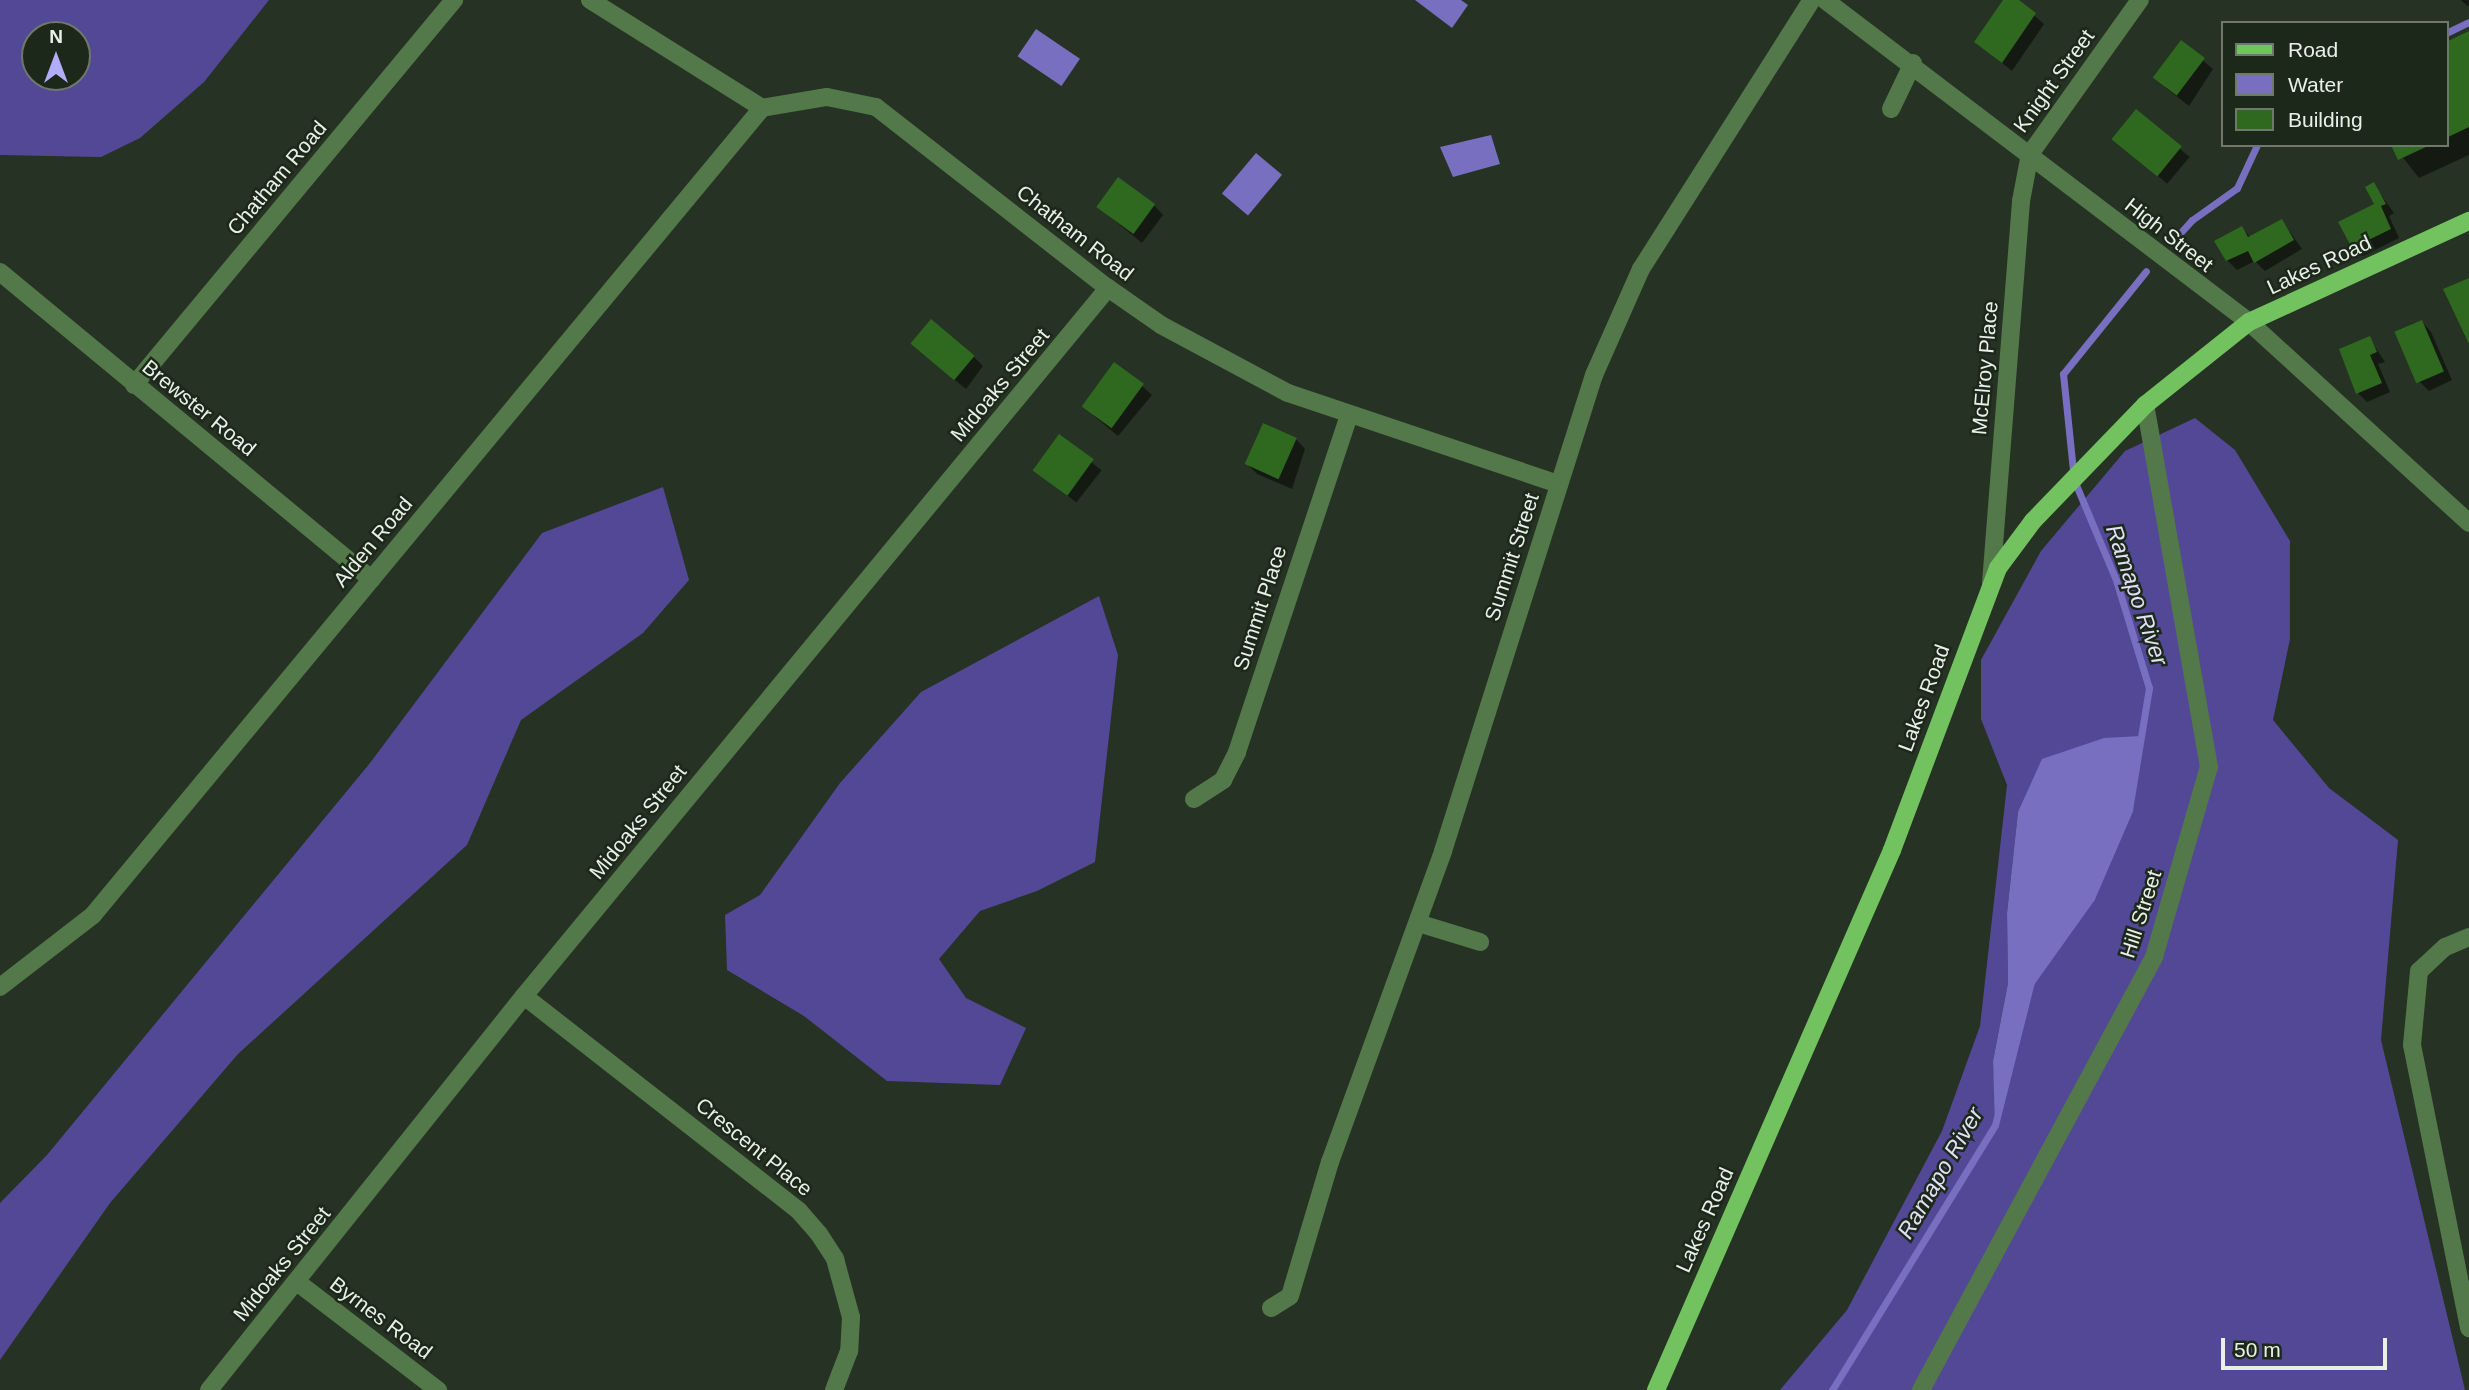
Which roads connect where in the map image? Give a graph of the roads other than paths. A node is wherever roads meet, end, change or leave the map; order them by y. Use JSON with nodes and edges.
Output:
{"nodes":[{"id":1,"x":454,"y":0,"type":"edge"},
{"id":2,"x":590,"y":0,"type":"edge"},
{"id":3,"x":1812,"y":0,"type":"edge"},
{"id":4,"x":1825,"y":0,"type":"edge"},
{"id":5,"x":2140,"y":0,"type":"edge"},
{"id":6,"x":1913,"y":63,"type":"junction"},
{"id":7,"x":762,"y":108,"type":"junction"},
{"id":8,"x":1891,"y":109,"type":"dead end"},
{"id":9,"x":2030,"y":154,"type":"junction"},
{"id":10,"x":2469,"y":221,"type":"edge"},
{"id":11,"x":0,"y":272,"type":"edge"},
{"id":12,"x":1108,"y":288,"type":"junction"},
{"id":13,"x":2249,"y":322,"type":"junction"},
{"id":14,"x":134,"y":385,"type":"junction"},
{"id":15,"x":2145,"y":405,"type":"junction"},
{"id":16,"x":1349,"y":416,"type":"junction"},
{"id":17,"x":1559,"y":484,"type":"junction"},
{"id":18,"x":2469,"y":523,"type":"edge"},
{"id":19,"x":371,"y":579,"type":"junction"},
{"id":20,"x":1990,"y":586,"type":"junction"},
{"id":21,"x":1194,"y":799,"type":"dead end"},
{"id":22,"x":1418,"y":923,"type":"junction"},
{"id":23,"x":2469,"y":937,"type":"edge"},
{"id":24,"x":1480,"y":942,"type":"dead end"},
{"id":25,"x":0,"y":987,"type":"edge"},
{"id":26,"x":524,"y":996,"type":"junction"},
{"id":27,"x":297,"y":1282,"type":"junction"},
{"id":28,"x":1271,"y":1307,"type":"dead end"},
{"id":29,"x":2469,"y":1328,"type":"edge"},
{"id":30,"x":209,"y":1390,"type":"edge"},
{"id":31,"x":438,"y":1390,"type":"edge"},
{"id":32,"x":834,"y":1390,"type":"edge"},
{"id":33,"x":1656,"y":1390,"type":"edge"},
{"id":34,"x":1921,"y":1390,"type":"edge"}],
"edges":[{"from":1,"to":14,"type":"street","name":"Chatham Road"},
{"from":2,"to":7,"type":"street"},
{"from":3,"to":17,"type":"street","name":"Summit Street"},
{"from":4,"to":6,"type":"street","name":"High Street"},
{"from":5,"to":9,"type":"street","name":"Knight Street"},
{"from":6,"to":8,"type":"street"},
{"from":6,"to":9,"type":"street","name":"High Street"},
{"from":7,"to":12,"type":"street","name":"Chatham Road"},
{"from":7,"to":19,"type":"street","name":"Alden Road"},
{"from":9,"to":13,"type":"street","name":"High Street"},
{"from":9,"to":20,"type":"street","name":"McElroy Place"},
{"from":10,"to":13,"type":"main road","name":"Lakes Road"},
{"from":11,"to":14,"type":"street","name":"Brewster Road"},
{"from":12,"to":16,"type":"street","name":"Chatham Road"},
{"from":12,"to":26,"type":"street","name":"Midoaks Street"},
{"from":13,"to":15,"type":"main road","name":"Lakes Road"},
{"from":13,"to":18,"type":"street","name":"High Street"},
{"from":14,"to":19,"type":"street","name":"Brewster Road"},
{"from":15,"to":20,"type":"main road","name":"Lakes Road"},
{"from":15,"to":34,"type":"street","name":"Hill Street"},
{"from":16,"to":17,"type":"street","name":"Chatham Road"},
{"from":16,"to":21,"type":"street","name":"Summit Place"},
{"from":17,"to":22,"type":"street","name":"Summit Street"},
{"from":19,"to":25,"type":"street","name":"Alden Road"},
{"from":20,"to":33,"type":"main road","name":"Lakes Road"},
{"from":22,"to":24,"type":"street"},
{"from":22,"to":28,"type":"street","name":"Summit Street"},
{"from":23,"to":29,"type":"street"},
{"from":26,"to":27,"type":"street","name":"Midoaks Street"},
{"from":26,"to":32,"type":"street","name":"Crescent Place"},
{"from":27,"to":30,"type":"street","name":"Midoaks Street"},
{"from":27,"to":31,"type":"street","name":"Byrnes Road"}]}
